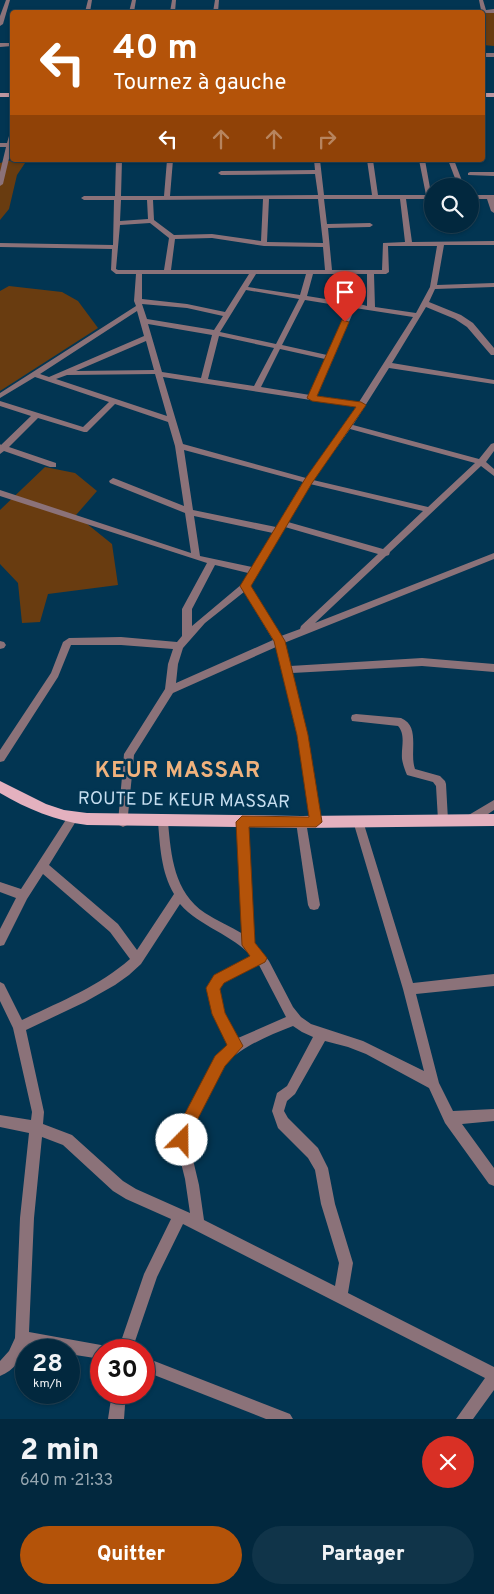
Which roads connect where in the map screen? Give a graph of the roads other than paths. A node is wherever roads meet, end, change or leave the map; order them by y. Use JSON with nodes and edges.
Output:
{"nodes":[{"id":1,"x":8,"y":0,"type":"edge"},
{"id":2,"x":306,"y":10,"type":"edge"},
{"id":3,"x":353,"y":10,"type":"edge"},
{"id":4,"x":455,"y":10,"type":"edge"},
{"id":5,"x":0,"y":24,"type":"edge"},
{"id":6,"x":0,"y":145,"type":"edge"},
{"id":7,"x":10,"y":145,"type":"joint"},
{"id":8,"x":119,"y":162,"type":"edge"},
{"id":9,"x":170,"y":162,"type":"edge"},
{"id":10,"x":317,"y":162,"type":"edge"},
{"id":11,"x":370,"y":162,"type":"edge"},
{"id":12,"x":422,"y":162,"type":"edge"},
{"id":13,"x":452,"y":162,"type":"edge"},
{"id":14,"x":318,"y":172,"type":"junction"},
{"id":15,"x":220,"y":173,"type":"dead end"},
{"id":16,"x":470,"y":174,"type":"dead end"},
{"id":17,"x":494,"y":174,"type":"edge"},
{"id":18,"x":426,"y":178,"type":"edge"},
{"id":19,"x":458,"y":178,"type":"edge"},
{"id":20,"x":0,"y":184,"type":"edge"},
{"id":21,"x":376,"y":197,"type":"junction"},
{"id":22,"x":403,"y":197,"type":"junction"},
{"id":23,"x":424,"y":197,"type":"edge"},
{"id":24,"x":479,"y":197,"type":"edge"},
{"id":25,"x":492,"y":197,"type":"edge"},
{"id":26,"x":84,"y":198,"type":"dead end"},
{"id":27,"x":118,"y":198,"type":"junction"},
{"id":28,"x":150,"y":198,"type":"junction"},
{"id":29,"x":167,"y":198,"type":"junction"},
{"id":30,"x":266,"y":198,"type":"junction"},
{"id":31,"x":321,"y":198,"type":"junction"},
{"id":32,"x":494,"y":211,"type":"edge"},
{"id":33,"x":151,"y":221,"type":"junction"},
{"id":34,"x":118,"y":223,"type":"junction"},
{"id":35,"x":370,"y":225,"type":"dead end"},
{"id":36,"x":324,"y":226,"type":"junction"},
{"id":37,"x":172,"y":237,"type":"junction"},
{"id":38,"x":494,"y":242,"type":"edge"},
{"id":39,"x":441,"y":243,"type":"junction"},
{"id":40,"x":264,"y":244,"type":"junction"},
{"id":41,"x":408,"y":244,"type":"junction"},
{"id":42,"x":0,"y":245,"type":"edge"},
{"id":43,"x":326,"y":245,"type":"junction"},
{"id":44,"x":116,"y":247,"type":"junction"},
{"id":45,"x":310,"y":271,"type":"junction"},
{"id":46,"x":329,"y":271,"type":"junction"},
{"id":47,"x":167,"y":272,"type":"junction"},
{"id":48,"x":254,"y":272,"type":"junction"},
{"id":49,"x":370,"y":272,"type":"junction"},
{"id":50,"x":139,"y":273,"type":"junction"},
{"id":51,"x":494,"y":285,"type":"edge"},
{"id":52,"x":433,"y":287,"type":"junction"},
{"id":53,"x":244,"y":288,"type":"junction"},
{"id":54,"x":303,"y":297,"type":"junction"},
{"id":55,"x":139,"y":303,"type":"junction"},
{"id":56,"x":353,"y":304,"type":"junction"},
{"id":57,"x":426,"y":304,"type":"junction"},
{"id":58,"x":370,"y":307,"type":"junction"},
{"id":59,"x":228,"y":316,"type":"junction"},
{"id":60,"x":418,"y":316,"type":"junction"},
{"id":61,"x":144,"y":321,"type":"junction"},
{"id":62,"x":216,"y":334,"type":"junction"},
{"id":63,"x":149,"y":338,"type":"junction"},
{"id":64,"x":278,"y":346,"type":"junction"},
{"id":65,"x":494,"y":354,"type":"edge"},
{"id":66,"x":329,"y":358,"type":"junction"},
{"id":67,"x":387,"y":366,"type":"junction"},
{"id":68,"x":64,"y":373,"type":"junction"},
{"id":69,"x":158,"y":373,"type":"junction"},
{"id":70,"x":33,"y":374,"type":"junction"},
{"id":71,"x":48,"y":380,"type":"junction"},
{"id":72,"x":204,"y":380,"type":"junction"},
{"id":73,"x":494,"y":382,"type":"edge"},
{"id":74,"x":256,"y":390,"type":"junction"},
{"id":75,"x":0,"y":396,"type":"edge"},
{"id":76,"x":312,"y":398,"type":"junction"},
{"id":77,"x":114,"y":401,"type":"junction"},
{"id":78,"x":0,"y":403,"type":"edge"},
{"id":79,"x":361,"y":405,"type":"junction"},
{"id":80,"x":36,"y":415,"type":"junction"},
{"id":81,"x":173,"y":421,"type":"junction"},
{"id":82,"x":348,"y":426,"type":"junction"},
{"id":83,"x":179,"y":446,"type":"junction"},
{"id":84,"x":494,"y":446,"type":"edge"},
{"id":85,"x":1,"y":449,"type":"edge"},
{"id":86,"x":481,"y":462,"type":"junction"},
{"id":87,"x":53,"y":465,"type":"dead end"},
{"id":88,"x":494,"y":473,"type":"edge"},
{"id":89,"x":112,"y":481,"type":"dead end"},
{"id":90,"x":308,"y":481,"type":"junction"},
{"id":91,"x":0,"y":493,"type":"edge"},
{"id":92,"x":431,"y":510,"type":"junction"},
{"id":93,"x":190,"y":512,"type":"junction"},
{"id":94,"x":281,"y":528,"type":"junction"},
{"id":95,"x":386,"y":553,"type":"junction"},
{"id":96,"x":494,"y":556,"type":"edge"},
{"id":97,"x":196,"y":558,"type":"junction"},
{"id":98,"x":212,"y":562,"type":"junction"},
{"id":99,"x":255,"y":571,"type":"junction"},
{"id":100,"x":245,"y":586,"type":"junction"},
{"id":101,"x":299,"y":633,"type":"junction"},
{"id":102,"x":187,"y":636,"type":"junction"},
{"id":103,"x":279,"y":641,"type":"junction"},
{"id":104,"x":179,"y":646,"type":"junction"},
{"id":105,"x":494,"y":668,"type":"edge"},
{"id":106,"x":286,"y":670,"type":"junction"},
{"id":107,"x":170,"y":690,"type":"junction"},
{"id":108,"x":356,"y":718,"type":"dead end"},
{"id":109,"x":0,"y":758,"type":"edge"},
{"id":110,"x":0,"y":786,"type":"edge"},
{"id":111,"x":494,"y":804,"type":"edge"},
{"id":112,"x":73,"y":818,"type":"junction"},
{"id":113,"x":471,"y":819,"type":"junction"},
{"id":114,"x":443,"y":820,"type":"junction"},
{"id":115,"x":494,"y":820,"type":"edge"},
{"id":116,"x":358,"y":821,"type":"junction"},
{"id":117,"x":123,"y":822,"type":"junction"},
{"id":118,"x":163,"y":822,"type":"junction"},
{"id":119,"x":242,"y":822,"type":"junction"},
{"id":120,"x":301,"y":822,"type":"junction"},
{"id":121,"x":316,"y":822,"type":"junction"},
{"id":122,"x":42,"y":866,"type":"junction"},
{"id":123,"x":0,"y":887,"type":"edge"},
{"id":124,"x":24,"y":895,"type":"junction"},
{"id":125,"x":179,"y":895,"type":"junction"},
{"id":126,"x":314,"y":905,"type":"dead end"},
{"id":127,"x":2,"y":935,"type":"edge"},
{"id":128,"x":249,"y":945,"type":"junction"},
{"id":129,"x":261,"y":958,"type":"junction"},
{"id":130,"x":138,"y":960,"type":"junction"},
{"id":131,"x":494,"y":980,"type":"edge"},
{"id":132,"x":0,"y":988,"type":"edge"},
{"id":133,"x":409,"y":989,"type":"junction"},
{"id":134,"x":296,"y":1019,"type":"junction"},
{"id":135,"x":19,"y":1027,"type":"junction"},
{"id":136,"x":322,"y":1034,"type":"junction"},
{"id":137,"x":236,"y":1046,"type":"junction"},
{"id":138,"x":433,"y":1084,"type":"junction"},
{"id":139,"x":494,"y":1115,"type":"edge"},
{"id":140,"x":450,"y":1118,"type":"junction"},
{"id":141,"x":0,"y":1121,"type":"edge"},
{"id":142,"x":36,"y":1128,"type":"junction"},
{"id":143,"x":494,"y":1179,"type":"edge"},
{"id":144,"x":180,"y":1216,"type":"junction"},
{"id":145,"x":198,"y":1224,"type":"junction"},
{"id":146,"x":340,"y":1296,"type":"junction"},
{"id":147,"x":22,"y":1338,"type":"junction"},
{"id":148,"x":129,"y":1339,"type":"edge"},
{"id":149,"x":90,"y":1350,"type":"edge"},
{"id":150,"x":155,"y":1368,"type":"edge"},
{"id":151,"x":0,"y":1369,"type":"edge"},
{"id":152,"x":494,"y":1374,"type":"edge"},
{"id":153,"x":494,"y":1378,"type":"edge"},
{"id":154,"x":118,"y":1404,"type":"edge"},
{"id":155,"x":116,"y":1419,"type":"edge"},
{"id":156,"x":285,"y":1419,"type":"edge"},
{"id":157,"x":464,"y":1419,"type":"edge"}],
"edges":[{"from":1,"to":5,"type":"street"},
{"from":2,"to":3,"type":"street"},
{"from":3,"to":4,"type":"street"},
{"from":6,"to":7,"type":"street"},
{"from":7,"to":20,"type":"street"},
{"from":8,"to":27,"type":"street"},
{"from":9,"to":29,"type":"street"},
{"from":10,"to":14,"type":"street"},
{"from":11,"to":21,"type":"street"},
{"from":12,"to":18,"type":"street"},
{"from":13,"to":19,"type":"street"},
{"from":14,"to":15,"type":"street"},
{"from":14,"to":31,"type":"street"},
{"from":16,"to":17,"type":"street"},
{"from":21,"to":22,"type":"street"},
{"from":21,"to":31,"type":"street"},
{"from":22,"to":23,"type":"street"},
{"from":22,"to":41,"type":"street"},
{"from":24,"to":25,"type":"street"},
{"from":25,"to":32,"type":"street"},
{"from":26,"to":27,"type":"street"},
{"from":27,"to":28,"type":"street"},
{"from":27,"to":34,"type":"street"},
{"from":28,"to":29,"type":"street"},
{"from":28,"to":33,"type":"street"},
{"from":29,"to":30,"type":"street"},
{"from":30,"to":31,"type":"street"},
{"from":30,"to":40,"type":"street"},
{"from":31,"to":36,"type":"street"},
{"from":33,"to":34,"type":"street"},
{"from":33,"to":37,"type":"street"},
{"from":34,"to":44,"type":"street"},
{"from":35,"to":36,"type":"street"},
{"from":36,"to":43,"type":"street"},
{"from":37,"to":40,"type":"street"},
{"from":37,"to":47,"type":"street"},
{"from":38,"to":39,"type":"street"},
{"from":39,"to":41,"type":"street"},
{"from":39,"to":52,"type":"street"},
{"from":40,"to":43,"type":"street"},
{"from":41,"to":49,"type":"street"},
{"from":42,"to":44,"type":"street"},
{"from":43,"to":46,"type":"street"},
{"from":44,"to":50,"type":"street"},
{"from":45,"to":46,"type":"street"},
{"from":45,"to":48,"type":"street"},
{"from":45,"to":54,"type":"street"},
{"from":46,"to":49,"type":"street"},
{"from":47,"to":48,"type":"street"},
{"from":47,"to":50,"type":"street"},
{"from":48,"to":53,"type":"street"},
{"from":49,"to":58,"type":"street"},
{"from":50,"to":55,"type":"street"},
{"from":51,"to":52,"type":"street"},
{"from":52,"to":57,"type":"street"},
{"from":53,"to":54,"type":"street"},
{"from":53,"to":59,"type":"street"},
{"from":54,"to":56,"type":"street"},
{"from":54,"to":64,"type":"street"},
{"from":55,"to":59,"type":"street"},
{"from":55,"to":61,"type":"street"},
{"from":55,"to":70,"type":"street"},
{"from":56,"to":58,"type":"street"},
{"from":56,"to":66,"type":"street"},
{"from":57,"to":60,"type":"street"},
{"from":57,"to":65,"type":"street"},
{"from":58,"to":60,"type":"street"},
{"from":59,"to":62,"type":"street"},
{"from":60,"to":67,"type":"street"},
{"from":61,"to":62,"type":"street"},
{"from":61,"to":63,"type":"street"},
{"from":62,"to":64,"type":"street"},
{"from":62,"to":72,"type":"street"},
{"from":63,"to":68,"type":"street"},
{"from":63,"to":69,"type":"street"},
{"from":64,"to":66,"type":"street"},
{"from":64,"to":74,"type":"street"},
{"from":66,"to":76,"type":"street"},
{"from":67,"to":73,"type":"street"},
{"from":67,"to":79,"type":"street"},
{"from":68,"to":69,"type":"street"},
{"from":68,"to":71,"type":"street"},
{"from":69,"to":72,"type":"street"},
{"from":69,"to":81,"type":"street"},
{"from":70,"to":71,"type":"street"},
{"from":70,"to":75,"type":"street"},
{"from":71,"to":77,"type":"street"},
{"from":72,"to":74,"type":"street"},
{"from":74,"to":76,"type":"street"},
{"from":76,"to":79,"type":"street"},
{"from":77,"to":80,"type":"street"},
{"from":77,"to":81,"type":"street"},
{"from":78,"to":80,"type":"street"},
{"from":79,"to":82,"type":"street"},
{"from":80,"to":85,"type":"street"},
{"from":81,"to":83,"type":"street"},
{"from":82,"to":86,"type":"street"},
{"from":82,"to":90,"type":"street"},
{"from":83,"to":90,"type":"street"},
{"from":83,"to":93,"type":"street"},
{"from":84,"to":86,"type":"street"},
{"from":85,"to":87,"type":"street"},
{"from":86,"to":88,"type":"street"},
{"from":86,"to":92,"type":"street"},
{"from":89,"to":93,"type":"street"},
{"from":90,"to":92,"type":"street"},
{"from":90,"to":94,"type":"street"},
{"from":91,"to":97,"type":"street"},
{"from":92,"to":95,"type":"street"},
{"from":93,"to":94,"type":"street"},
{"from":93,"to":97,"type":"street"},
{"from":94,"to":95,"type":"street"},
{"from":94,"to":99,"type":"street"},
{"from":95,"to":101,"type":"street"},
{"from":96,"to":101,"type":"street"},
{"from":97,"to":98,"type":"street"},
{"from":98,"to":99,"type":"street"},
{"from":98,"to":102,"type":"street"},
{"from":99,"to":100,"type":"street"},
{"from":100,"to":102,"type":"street"},
{"from":100,"to":103,"type":"street"},
{"from":101,"to":103,"type":"street"},
{"from":102,"to":104,"type":"street"},
{"from":103,"to":106,"type":"street"},
{"from":103,"to":107,"type":"street"},
{"from":104,"to":107,"type":"street"},
{"from":104,"to":109,"type":"street"},
{"from":105,"to":106,"type":"street"},
{"from":106,"to":121,"type":"street"},
{"from":107,"to":117,"type":"street"},
{"from":108,"to":114,"type":"street"},
{"from":110,"to":112,"type":"main road","name":"ROUTE DE KEUR MASSAR"},
{"from":111,"to":113,"type":"street"},
{"from":112,"to":117,"type":"main road","name":"ROUTE DE KEUR MASSAR"},
{"from":112,"to":122,"type":"street"},
{"from":113,"to":114,"type":"main road","name":"ROUTE DE KEUR MASSAR"},
{"from":113,"to":115,"type":"main road","name":"ROUTE DE KEUR MASSAR"},
{"from":114,"to":116,"type":"main road","name":"ROUTE DE KEUR MASSAR"},
{"from":116,"to":121,"type":"main road","name":"ROUTE DE KEUR MASSAR"},
{"from":116,"to":133,"type":"street"},
{"from":117,"to":118,"type":"main road","name":"ROUTE DE KEUR MASSAR"},
{"from":118,"to":119,"type":"main road","name":"ROUTE DE KEUR MASSAR"},
{"from":118,"to":125,"type":"street"},
{"from":119,"to":120,"type":"main road","name":"ROUTE DE KEUR MASSAR"},
{"from":119,"to":128,"type":"street"},
{"from":120,"to":121,"type":"main road","name":"ROUTE DE KEUR MASSAR"},
{"from":120,"to":126,"type":"street"},
{"from":122,"to":124,"type":"street"},
{"from":122,"to":130,"type":"street"},
{"from":123,"to":124,"type":"street"},
{"from":124,"to":127,"type":"street"},
{"from":125,"to":128,"type":"street"},
{"from":125,"to":130,"type":"street"},
{"from":128,"to":129,"type":"street"},
{"from":129,"to":134,"type":"street"},
{"from":129,"to":137,"type":"street"},
{"from":130,"to":135,"type":"street"},
{"from":131,"to":133,"type":"street"},
{"from":132,"to":135,"type":"street"},
{"from":133,"to":138,"type":"street"},
{"from":134,"to":136,"type":"street"},
{"from":134,"to":137,"type":"street"},
{"from":135,"to":142,"type":"street"},
{"from":136,"to":138,"type":"street"},
{"from":136,"to":146,"type":"street"},
{"from":137,"to":145,"type":"street"},
{"from":138,"to":140,"type":"street"},
{"from":139,"to":140,"type":"street"},
{"from":140,"to":143,"type":"street"},
{"from":141,"to":142,"type":"street"},
{"from":142,"to":144,"type":"street"},
{"from":142,"to":147,"type":"street"},
{"from":144,"to":145,"type":"street"},
{"from":144,"to":148,"type":"street"},
{"from":145,"to":146,"type":"street"},
{"from":146,"to":152,"type":"street"},
{"from":147,"to":149,"type":"street"},
{"from":147,"to":151,"type":"street"},
{"from":150,"to":156,"type":"street"},
{"from":153,"to":157,"type":"street"},
{"from":154,"to":155,"type":"street"}]}
